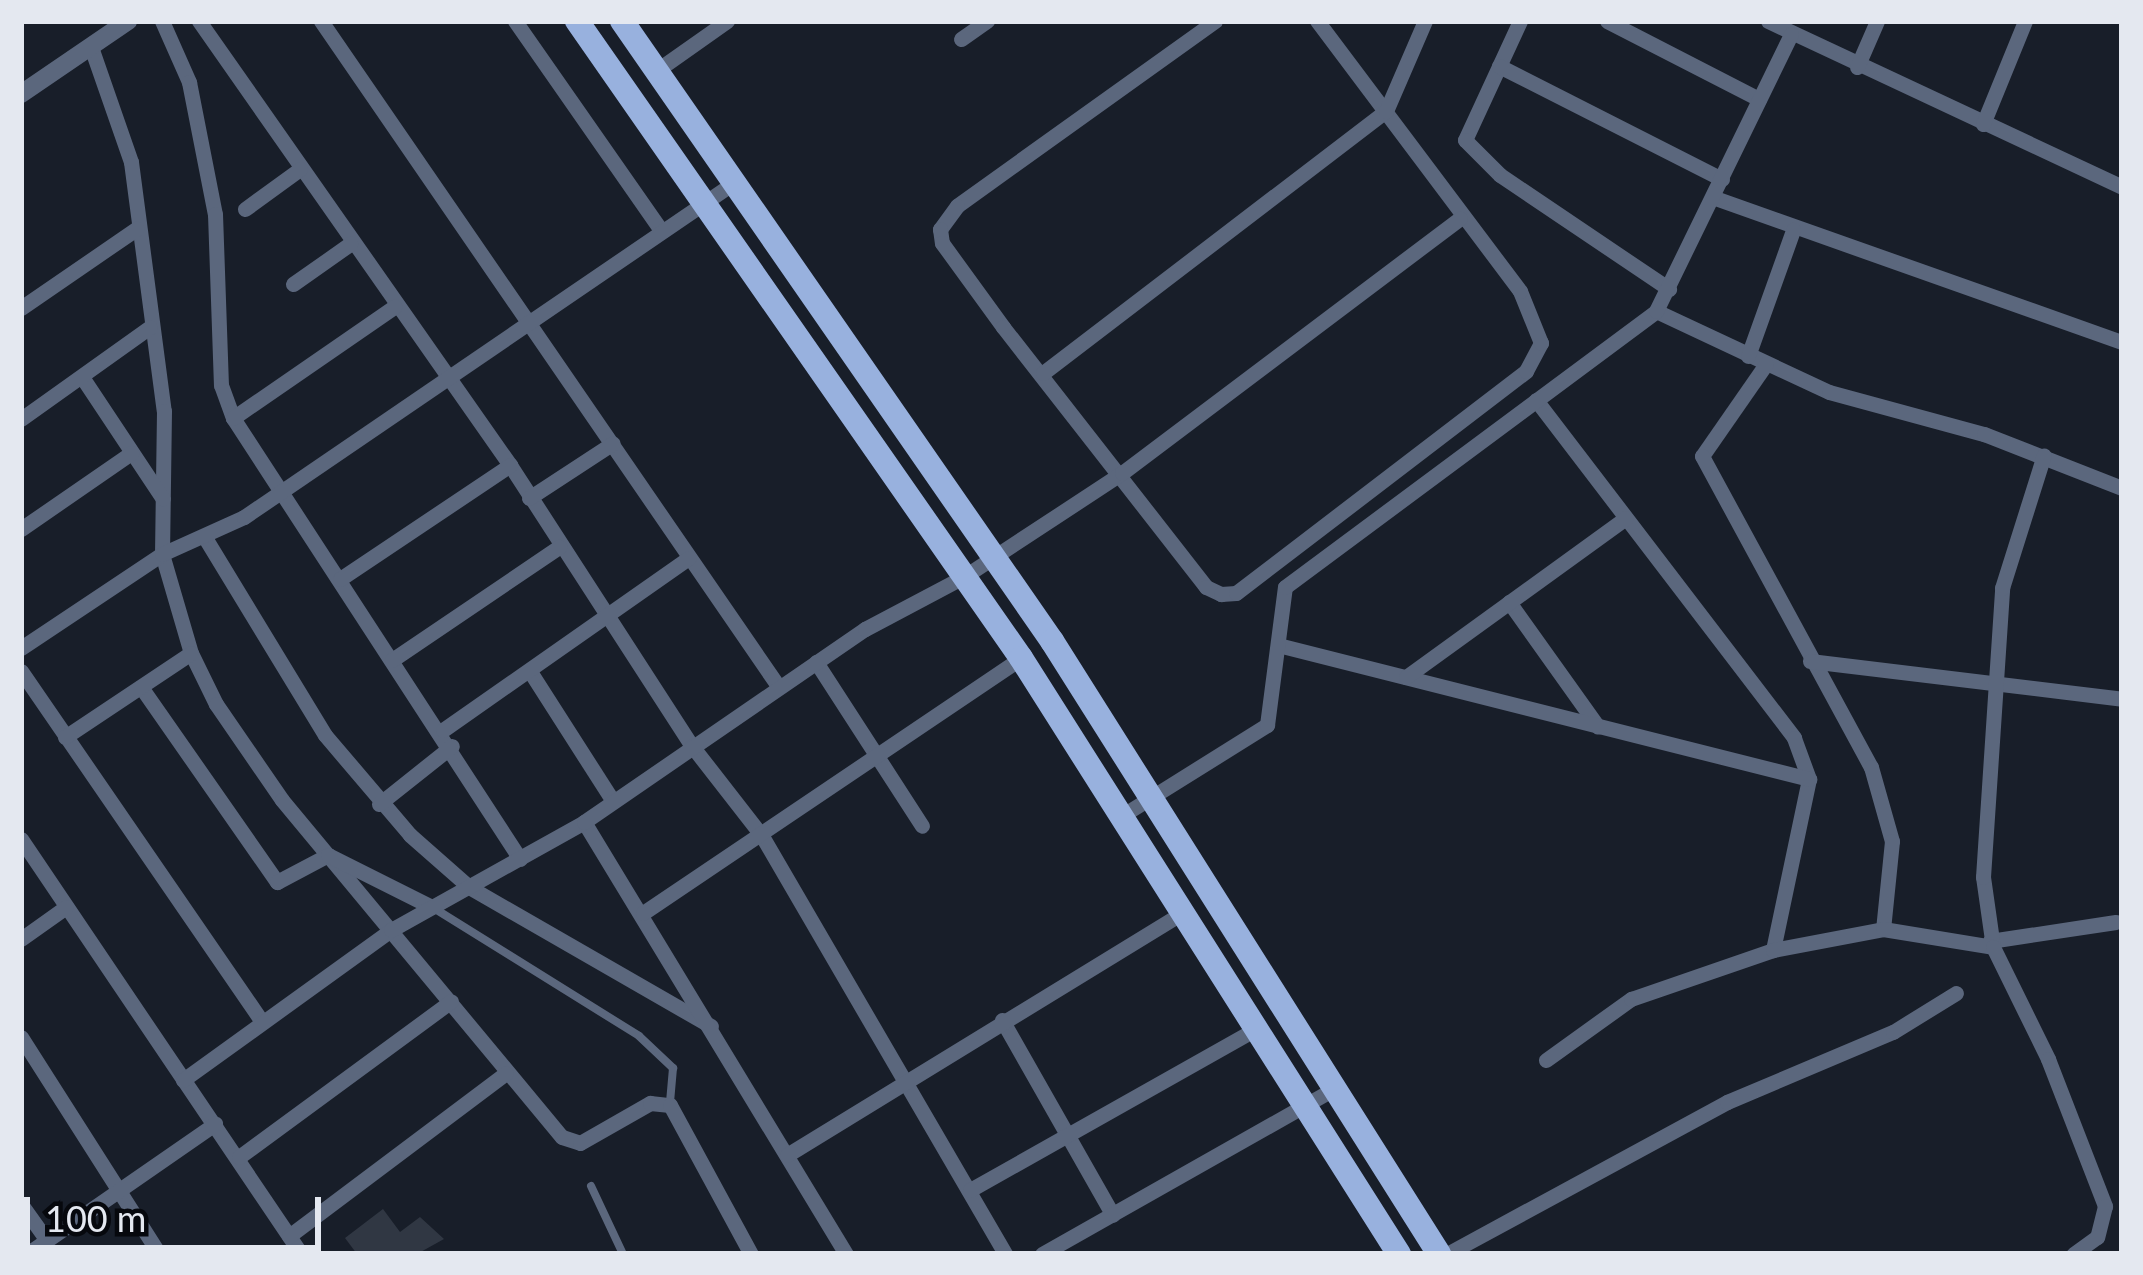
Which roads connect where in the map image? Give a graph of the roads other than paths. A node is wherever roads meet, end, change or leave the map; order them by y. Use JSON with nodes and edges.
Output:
{"nodes":[{"id":1,"x":128,"y":21,"type":"edge"},
{"id":2,"x":162,"y":21,"type":"edge"},
{"id":3,"x":199,"y":21,"type":"edge"},
{"id":4,"x":321,"y":21,"type":"edge"},
{"id":5,"x":515,"y":21,"type":"edge"},
{"id":6,"x":577,"y":21,"type":"edge"},
{"id":7,"x":622,"y":21,"type":"edge"},
{"id":8,"x":727,"y":21,"type":"edge"},
{"id":9,"x":987,"y":21,"type":"edge"},
{"id":10,"x":1215,"y":21,"type":"edge"},
{"id":11,"x":1317,"y":21,"type":"edge"},
{"id":12,"x":1425,"y":21,"type":"edge"},
{"id":13,"x":1520,"y":21,"type":"edge"},
{"id":14,"x":1606,"y":21,"type":"edge"},
{"id":15,"x":1768,"y":21,"type":"edge"},
{"id":16,"x":1877,"y":21,"type":"edge"},
{"id":17,"x":2025,"y":21,"type":"edge"},
{"id":18,"x":106,"y":27,"type":"edge"},
{"id":19,"x":1792,"y":34,"type":"junction"},
{"id":20,"x":962,"y":38,"type":"dead end"},
{"id":21,"x":91,"y":47,"type":"junction"},
{"id":22,"x":1498,"y":66,"type":"junction"},
{"id":23,"x":1857,"y":67,"type":"junction"},
{"id":24,"x":656,"y":71,"type":"junction"},
{"id":25,"x":21,"y":94,"type":"edge"},
{"id":26,"x":1759,"y":99,"type":"junction"},
{"id":27,"x":1386,"y":111,"type":"junction"},
{"id":28,"x":1983,"y":124,"type":"junction"},
{"id":29,"x":299,"y":170,"type":"junction"},
{"id":30,"x":1722,"y":179,"type":"junction"},
{"id":31,"x":732,"y":184,"type":"junction"},
{"id":32,"x":2122,"y":187,"type":"edge"},
{"id":33,"x":1714,"y":198,"type":"junction"},
{"id":34,"x":702,"y":201,"type":"junction"},
{"id":35,"x":245,"y":209,"type":"dead end"},
{"id":36,"x":1460,"y":218,"type":"junction"},
{"id":37,"x":136,"y":229,"type":"junction"},
{"id":38,"x":661,"y":230,"type":"junction"},
{"id":39,"x":1792,"y":230,"type":"junction"},
{"id":40,"x":350,"y":244,"type":"junction"},
{"id":41,"x":293,"y":284,"type":"dead end"},
{"id":42,"x":1669,"y":290,"type":"junction"},
{"id":43,"x":394,"y":307,"type":"junction"},
{"id":44,"x":21,"y":308,"type":"edge"},
{"id":45,"x":1656,"y":311,"type":"junction"},
{"id":46,"x":529,"y":322,"type":"junction"},
{"id":47,"x":150,"y":327,"type":"junction"},
{"id":48,"x":2122,"y":342,"type":"edge"},
{"id":49,"x":1748,"y":356,"type":"junction"},
{"id":50,"x":1766,"y":364,"type":"junction"},
{"id":51,"x":1043,"y":373,"type":"junction"},
{"id":52,"x":82,"y":377,"type":"junction"},
{"id":53,"x":443,"y":380,"type":"junction"},
{"id":54,"x":1536,"y":400,"type":"junction"},
{"id":55,"x":233,"y":418,"type":"junction"},
{"id":56,"x":21,"y":419,"type":"edge"},
{"id":57,"x":613,"y":443,"type":"junction"},
{"id":58,"x":131,"y":453,"type":"junction"},
{"id":59,"x":2044,"y":455,"type":"junction"},
{"id":60,"x":510,"y":465,"type":"junction"},
{"id":61,"x":1122,"y":472,"type":"junction"},
{"id":62,"x":2122,"y":488,"type":"edge"},
{"id":63,"x":284,"y":491,"type":"junction"},
{"id":64,"x":529,"y":498,"type":"junction"},
{"id":65,"x":163,"y":499,"type":"junction"},
{"id":66,"x":1626,"y":518,"type":"junction"},
{"id":67,"x":21,"y":529,"type":"edge"},
{"id":68,"x":202,"y":543,"type":"junction"},
{"id":69,"x":559,"y":547,"type":"junction"},
{"id":70,"x":168,"y":553,"type":"junction"},
{"id":71,"x":994,"y":557,"type":"junction"},
{"id":72,"x":689,"y":558,"type":"junction"},
{"id":73,"x":965,"y":576,"type":"junction"},
{"id":74,"x":340,"y":579,"type":"junction"},
{"id":75,"x":1509,"y":602,"type":"junction"},
{"id":76,"x":607,"y":622,"type":"junction"},
{"id":77,"x":1278,"y":645,"type":"junction"},
{"id":78,"x":21,"y":648,"type":"edge"},
{"id":79,"x":191,"y":653,"type":"junction"},
{"id":80,"x":1021,"y":658,"type":"junction"},
{"id":81,"x":392,"y":660,"type":"junction"},
{"id":82,"x":1810,"y":661,"type":"junction"},
{"id":83,"x":816,"y":662,"type":"junction"},
{"id":84,"x":21,"y":671,"type":"edge"},
{"id":85,"x":531,"y":673,"type":"junction"},
{"id":86,"x":1406,"y":677,"type":"junction"},
{"id":87,"x":1999,"y":680,"type":"junction"},
{"id":88,"x":778,"y":686,"type":"junction"},
{"id":89,"x":141,"y":687,"type":"junction"},
{"id":90,"x":2122,"y":699,"type":"edge"},
{"id":91,"x":1598,"y":728,"type":"junction"},
{"id":92,"x":442,"y":730,"type":"junction"},
{"id":93,"x":65,"y":737,"type":"junction"},
{"id":94,"x":452,"y":746,"type":"junction"},
{"id":95,"x":692,"y":746,"type":"junction"},
{"id":96,"x":878,"y":754,"type":"junction"},
{"id":97,"x":1809,"y":779,"type":"junction"},
{"id":98,"x":1153,"y":796,"type":"junction"},
{"id":99,"x":613,"y":801,"type":"junction"},
{"id":100,"x":379,"y":804,"type":"junction"},
{"id":101,"x":1123,"y":815,"type":"junction"},
{"id":102,"x":584,"y":822,"type":"junction"},
{"id":103,"x":922,"y":826,"type":"dead end"},
{"id":104,"x":762,"y":836,"type":"junction"},
{"id":105,"x":21,"y":839,"type":"edge"},
{"id":106,"x":328,"y":855,"type":"junction"},
{"id":107,"x":520,"y":859,"type":"junction"},
{"id":108,"x":465,"y":890,"type":"junction"},
{"id":109,"x":439,"y":904,"type":"junction"},
{"id":110,"x":66,"y":907,"type":"junction"},
{"id":111,"x":1184,"y":912,"type":"junction"},
{"id":112,"x":643,"y":913,"type":"junction"},
{"id":113,"x":2116,"y":922,"type":"dead end"},
{"id":114,"x":1883,"y":929,"type":"junction"},
{"id":115,"x":391,"y":930,"type":"junction"},
{"id":116,"x":21,"y":938,"type":"edge"},
{"id":117,"x":1992,"y":944,"type":"junction"},
{"id":118,"x":1773,"y":950,"type":"junction"},
{"id":119,"x":1956,"y":994,"type":"dead end"},
{"id":120,"x":451,"y":1001,"type":"junction"},
{"id":121,"x":261,"y":1020,"type":"junction"},
{"id":122,"x":1002,"y":1020,"type":"junction"},
{"id":123,"x":711,"y":1026,"type":"junction"},
{"id":124,"x":1258,"y":1028,"type":"junction"},
{"id":125,"x":21,"y":1036,"type":"edge"},
{"id":126,"x":1546,"y":1060,"type":"dead end"},
{"id":127,"x":506,"y":1073,"type":"junction"},
{"id":128,"x":183,"y":1080,"type":"junction"},
{"id":129,"x":903,"y":1083,"type":"junction"},
{"id":130,"x":1335,"y":1088,"type":"junction"},
{"id":131,"x":1306,"y":1104,"type":"junction"},
{"id":132,"x":670,"y":1105,"type":"junction"},
{"id":133,"x":215,"y":1124,"type":"junction"},
{"id":134,"x":1067,"y":1138,"type":"junction"},
{"id":135,"x":787,"y":1154,"type":"junction"},
{"id":136,"x":238,"y":1156,"type":"junction"},
{"id":137,"x":591,"y":1186,"type":"dead end"},
{"id":138,"x":118,"y":1189,"type":"junction"},
{"id":139,"x":970,"y":1190,"type":"junction"},
{"id":140,"x":21,"y":1204,"type":"edge"},
{"id":141,"x":1113,"y":1215,"type":"junction"},
{"id":142,"x":289,"y":1236,"type":"junction"},
{"id":143,"x":46,"y":1239,"type":"junction"},
{"id":144,"x":27,"y":1254,"type":"edge"},
{"id":145,"x":159,"y":1254,"type":"edge"},
{"id":146,"x":301,"y":1254,"type":"edge"},
{"id":147,"x":623,"y":1254,"type":"edge"},
{"id":148,"x":751,"y":1254,"type":"edge"},
{"id":149,"x":846,"y":1254,"type":"edge"},
{"id":150,"x":1005,"y":1254,"type":"edge"},
{"id":151,"x":1042,"y":1254,"type":"edge"},
{"id":152,"x":1399,"y":1254,"type":"edge"},
{"id":153,"x":1443,"y":1254,"type":"edge"},
{"id":154,"x":2076,"y":1254,"type":"edge"}],
"edges":[{"from":1,"to":18,"type":"street"},
{"from":2,"to":55,"type":"street"},
{"from":3,"to":29,"type":"street"},
{"from":4,"to":46,"type":"street"},
{"from":5,"to":38,"type":"street"},
{"from":6,"to":34,"type":"main road"},
{"from":7,"to":24,"type":"main road"},
{"from":8,"to":24,"type":"street"},
{"from":9,"to":20,"type":"street"},
{"from":10,"to":51,"type":"street"},
{"from":11,"to":27,"type":"street"},
{"from":12,"to":27,"type":"street"},
{"from":13,"to":22,"type":"street"},
{"from":14,"to":26,"type":"street"},
{"from":15,"to":19,"type":"street"},
{"from":16,"to":23,"type":"street"},
{"from":17,"to":28,"type":"street"},
{"from":18,"to":21,"type":"street"},
{"from":19,"to":23,"type":"street"},
{"from":19,"to":26,"type":"street"},
{"from":21,"to":25,"type":"street"},
{"from":21,"to":37,"type":"street"},
{"from":22,"to":30,"type":"street"},
{"from":22,"to":42,"type":"street"},
{"from":23,"to":28,"type":"street"},
{"from":24,"to":31,"type":"main road"},
{"from":26,"to":30,"type":"street"},
{"from":27,"to":36,"type":"street"},
{"from":27,"to":51,"type":"street"},
{"from":28,"to":32,"type":"street"},
{"from":29,"to":35,"type":"street"},
{"from":29,"to":40,"type":"street"},
{"from":30,"to":33,"type":"street"},
{"from":31,"to":34,"type":"street"},
{"from":31,"to":71,"type":"main road"},
{"from":33,"to":39,"type":"street"},
{"from":33,"to":42,"type":"street"},
{"from":34,"to":38,"type":"street"},
{"from":34,"to":73,"type":"main road"},
{"from":36,"to":61,"type":"street"},
{"from":36,"to":61,"type":"street"},
{"from":37,"to":44,"type":"street"},
{"from":37,"to":47,"type":"street"},
{"from":38,"to":46,"type":"street"},
{"from":39,"to":48,"type":"street"},
{"from":39,"to":49,"type":"street"},
{"from":40,"to":41,"type":"street"},
{"from":40,"to":43,"type":"street"},
{"from":42,"to":45,"type":"street"},
{"from":43,"to":53,"type":"street"},
{"from":43,"to":55,"type":"street"},
{"from":45,"to":49,"type":"street"},
{"from":45,"to":54,"type":"street"},
{"from":46,"to":53,"type":"street"},
{"from":46,"to":57,"type":"street"},
{"from":47,"to":52,"type":"street"},
{"from":47,"to":65,"type":"street"},
{"from":49,"to":50,"type":"street"},
{"from":50,"to":59,"type":"street"},
{"from":50,"to":82,"type":"street"},
{"from":51,"to":61,"type":"street"},
{"from":52,"to":56,"type":"street"},
{"from":52,"to":58,"type":"street"},
{"from":53,"to":60,"type":"street"},
{"from":53,"to":63,"type":"street"},
{"from":54,"to":66,"type":"street"},
{"from":54,"to":77,"type":"street"},
{"from":55,"to":63,"type":"street"},
{"from":57,"to":64,"type":"street"},
{"from":57,"to":72,"type":"street"},
{"from":58,"to":65,"type":"street"},
{"from":58,"to":67,"type":"street"},
{"from":59,"to":62,"type":"street"},
{"from":59,"to":87,"type":"street"},
{"from":60,"to":64,"type":"street"},
{"from":60,"to":74,"type":"street"},
{"from":61,"to":71,"type":"street"},
{"from":63,"to":68,"type":"street"},
{"from":63,"to":74,"type":"street"},
{"from":64,"to":69,"type":"street"},
{"from":65,"to":70,"type":"street"},
{"from":66,"to":75,"type":"street"},
{"from":66,"to":97,"type":"street"},
{"from":68,"to":70,"type":"street"},
{"from":68,"to":100,"type":"street"},
{"from":69,"to":76,"type":"street"},
{"from":69,"to":81,"type":"street"},
{"from":70,"to":78,"type":"street"},
{"from":70,"to":79,"type":"street"},
{"from":71,"to":73,"type":"street"},
{"from":71,"to":98,"type":"main road"},
{"from":72,"to":76,"type":"street"},
{"from":72,"to":88,"type":"street"},
{"from":73,"to":80,"type":"main road"},
{"from":73,"to":83,"type":"street"},
{"from":74,"to":81,"type":"street"},
{"from":75,"to":86,"type":"street"},
{"from":75,"to":91,"type":"street"},
{"from":76,"to":85,"type":"street"},
{"from":76,"to":95,"type":"street"},
{"from":77,"to":86,"type":"street"},
{"from":77,"to":98,"type":"street"},
{"from":79,"to":89,"type":"street"},
{"from":79,"to":106,"type":"street"},
{"from":80,"to":96,"type":"street"},
{"from":80,"to":101,"type":"main road"},
{"from":81,"to":92,"type":"street"},
{"from":82,"to":87,"type":"street"},
{"from":82,"to":114,"type":"street"},
{"from":83,"to":88,"type":"street"},
{"from":83,"to":96,"type":"street"},
{"from":84,"to":93,"type":"street"},
{"from":85,"to":92,"type":"street"},
{"from":85,"to":99,"type":"street"},
{"from":86,"to":91,"type":"street"},
{"from":87,"to":90,"type":"street"},
{"from":87,"to":117,"type":"street"},
{"from":88,"to":95,"type":"street"},
{"from":89,"to":93,"type":"street"},
{"from":89,"to":106,"type":"street"},
{"from":91,"to":97,"type":"street"},
{"from":92,"to":94,"type":"street"},
{"from":93,"to":121,"type":"street"},
{"from":94,"to":100,"type":"street"},
{"from":94,"to":107,"type":"street"},
{"from":95,"to":99,"type":"street"},
{"from":95,"to":104,"type":"street"},
{"from":96,"to":103,"type":"street"},
{"from":96,"to":104,"type":"street"},
{"from":97,"to":118,"type":"street"},
{"from":98,"to":101,"type":"street"},
{"from":98,"to":130,"type":"main road"},
{"from":99,"to":102,"type":"street"},
{"from":100,"to":108,"type":"street"},
{"from":101,"to":111,"type":"main road"},
{"from":102,"to":107,"type":"street"},
{"from":102,"to":112,"type":"street"},
{"from":104,"to":112,"type":"street"},
{"from":104,"to":129,"type":"street"},
{"from":105,"to":110,"type":"street"},
{"from":106,"to":109,"type":"street"},
{"from":106,"to":115,"type":"street"},
{"from":107,"to":108,"type":"street"},
{"from":108,"to":109,"type":"street"},
{"from":108,"to":123,"type":"street"},
{"from":109,"to":115,"type":"street"},
{"from":109,"to":132,"type":"lane"},
{"from":110,"to":116,"type":"street"},
{"from":110,"to":128,"type":"street"},
{"from":111,"to":122,"type":"street"},
{"from":111,"to":124,"type":"main road"},
{"from":112,"to":123,"type":"street"},
{"from":113,"to":117,"type":"street"},
{"from":114,"to":117,"type":"street"},
{"from":114,"to":118,"type":"street"},
{"from":115,"to":120,"type":"street"},
{"from":115,"to":121,"type":"street"},
{"from":117,"to":154,"type":"street"},
{"from":118,"to":126,"type":"street"},
{"from":119,"to":153,"type":"street"},
{"from":120,"to":127,"type":"street"},
{"from":120,"to":136,"type":"street"},
{"from":121,"to":128,"type":"street"},
{"from":122,"to":129,"type":"street"},
{"from":122,"to":134,"type":"street"},
{"from":123,"to":135,"type":"street"},
{"from":124,"to":131,"type":"main road"},
{"from":124,"to":134,"type":"street"},
{"from":125,"to":138,"type":"street"},
{"from":127,"to":132,"type":"street"},
{"from":127,"to":142,"type":"street"},
{"from":128,"to":133,"type":"street"},
{"from":129,"to":135,"type":"street"},
{"from":129,"to":139,"type":"street"},
{"from":130,"to":131,"type":"street"},
{"from":130,"to":153,"type":"main road"},
{"from":131,"to":141,"type":"street"},
{"from":131,"to":152,"type":"main road"},
{"from":132,"to":148,"type":"street"},
{"from":133,"to":136,"type":"street"},
{"from":133,"to":138,"type":"street"},
{"from":134,"to":139,"type":"street"},
{"from":134,"to":141,"type":"street"},
{"from":135,"to":149,"type":"street"},
{"from":136,"to":142,"type":"street"},
{"from":137,"to":147,"type":"lane"},
{"from":138,"to":143,"type":"street"},
{"from":138,"to":145,"type":"street"},
{"from":139,"to":150,"type":"street"},
{"from":140,"to":143,"type":"street"},
{"from":141,"to":151,"type":"street"},
{"from":142,"to":146,"type":"street"},
{"from":143,"to":144,"type":"street"}]}
